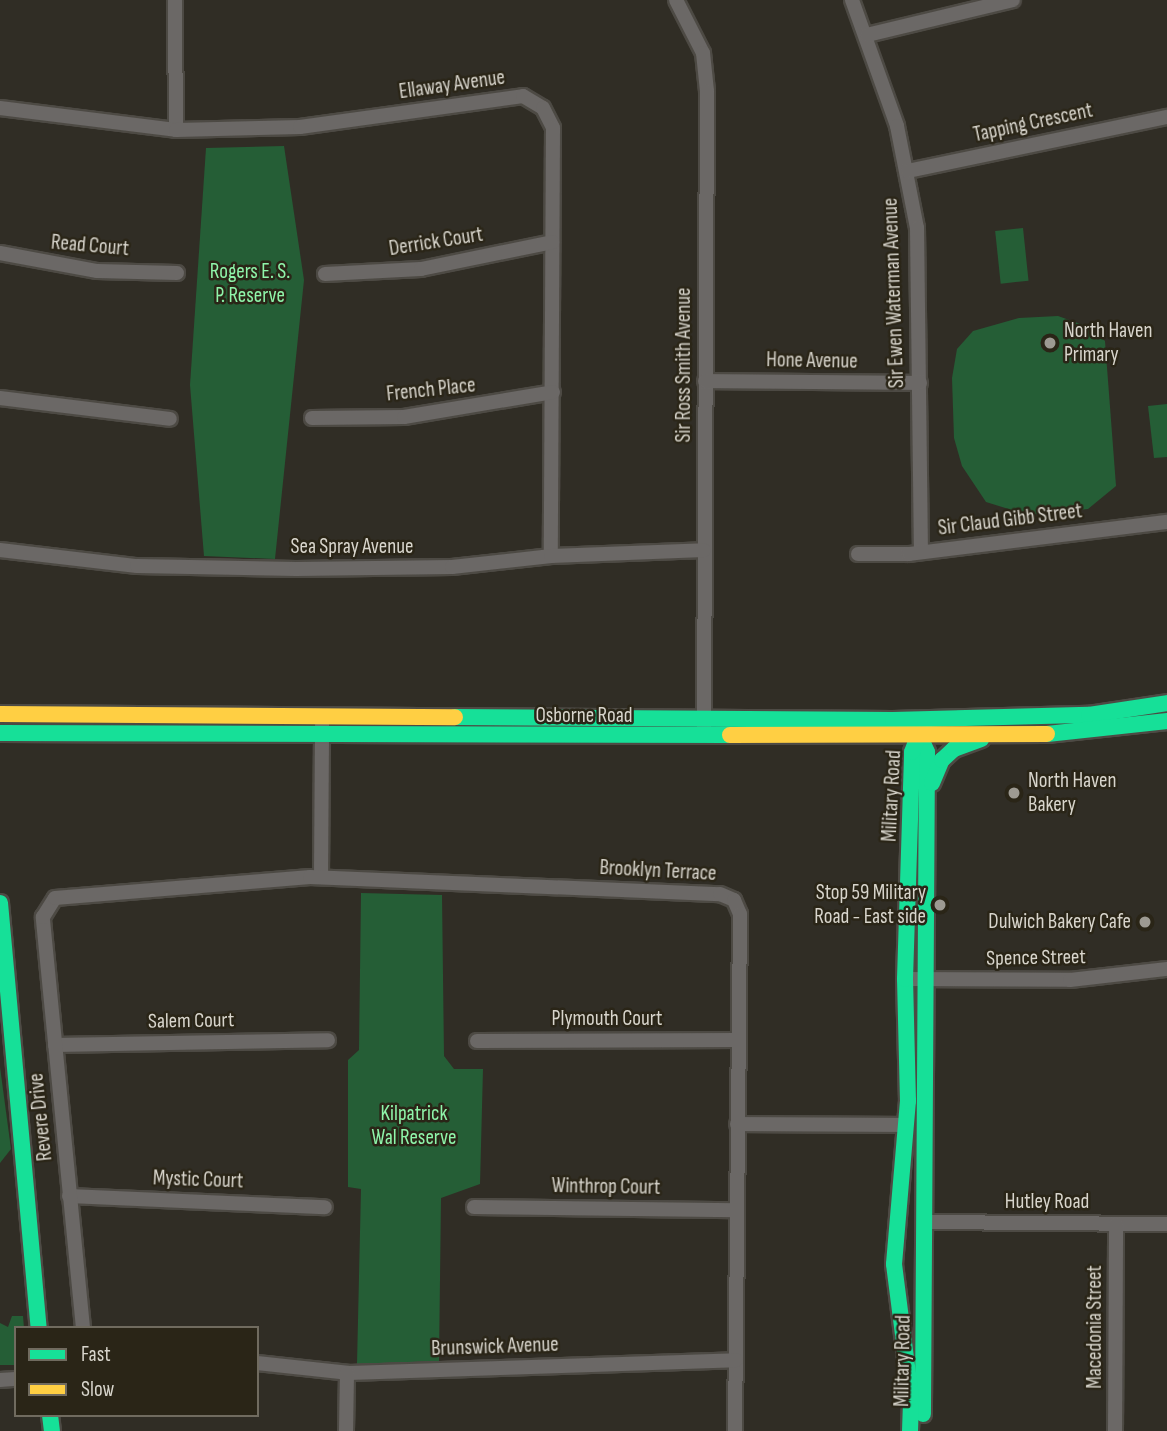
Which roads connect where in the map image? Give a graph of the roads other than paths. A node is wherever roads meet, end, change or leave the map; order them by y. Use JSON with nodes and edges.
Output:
{"nodes":[{"id":1,"x":175,"y":0,"type":"edge"},
{"id":2,"x":676,"y":0,"type":"edge"},
{"id":3,"x":852,"y":0,"type":"edge"},
{"id":4,"x":1006,"y":1,"type":"edge"},
{"id":5,"x":867,"y":35,"type":"junction"},
{"id":6,"x":0,"y":108,"type":"edge"},
{"id":7,"x":1167,"y":117,"type":"edge"},
{"id":8,"x":176,"y":130,"type":"junction"},
{"id":9,"x":908,"y":171,"type":"junction"},
{"id":10,"x":552,"y":242,"type":"junction"},
{"id":11,"x":0,"y":253,"type":"edge"},
{"id":12,"x":177,"y":273,"type":"dead end"},
{"id":13,"x":325,"y":274,"type":"dead end"},
{"id":14,"x":705,"y":381,"type":"junction"},
{"id":15,"x":920,"y":383,"type":"junction"},
{"id":16,"x":553,"y":391,"type":"junction"},
{"id":17,"x":0,"y":398,"type":"edge"},
{"id":18,"x":312,"y":418,"type":"dead end"},
{"id":19,"x":170,"y":419,"type":"dead end"},
{"id":20,"x":1167,"y":522,"type":"edge"},
{"id":21,"x":0,"y":550,"type":"edge"},
{"id":22,"x":704,"y":550,"type":"junction"},
{"id":23,"x":920,"y":552,"type":"junction"},
{"id":24,"x":858,"y":554,"type":"dead end"},
{"id":25,"x":551,"y":556,"type":"junction"},
{"id":26,"x":1167,"y":703,"type":"edge"},
{"id":27,"x":1149,"y":707,"type":"junction"},
{"id":28,"x":0,"y":713,"type":"edge"},
{"id":29,"x":322,"y":716,"type":"junction"},
{"id":30,"x":704,"y":716,"type":"junction"},
{"id":31,"x":945,"y":719,"type":"junction"},
{"id":32,"x":1167,"y":720,"type":"edge"},
{"id":33,"x":889,"y":727,"type":"junction"},
{"id":34,"x":0,"y":733,"type":"edge"},
{"id":35,"x":919,"y":734,"type":"junction"},
{"id":36,"x":996,"y":734,"type":"junction"},
{"id":37,"x":322,"y":737,"type":"junction"},
{"id":38,"x":704,"y":737,"type":"junction"},
{"id":39,"x":919,"y":799,"type":"junction"},
{"id":40,"x":321,"y":877,"type":"junction"},
{"id":41,"x":0,"y":903,"type":"edge"},
{"id":42,"x":48,"y":903,"type":"joint"},
{"id":43,"x":1167,"y":969,"type":"edge"},
{"id":44,"x":905,"y":979,"type":"junction"},
{"id":45,"x":926,"y":980,"type":"junction"},
{"id":46,"x":328,"y":1040,"type":"dead end"},
{"id":47,"x":737,"y":1040,"type":"junction"},
{"id":48,"x":477,"y":1041,"type":"dead end"},
{"id":49,"x":55,"y":1045,"type":"junction"},
{"id":50,"x":737,"y":1124,"type":"junction"},
{"id":51,"x":906,"y":1125,"type":"junction"},
{"id":52,"x":69,"y":1196,"type":"junction"},
{"id":53,"x":325,"y":1206,"type":"dead end"},
{"id":54,"x":474,"y":1206,"type":"dead end"},
{"id":55,"x":737,"y":1210,"type":"junction"},
{"id":56,"x":927,"y":1222,"type":"junction"},
{"id":57,"x":1116,"y":1224,"type":"junction"},
{"id":58,"x":1167,"y":1224,"type":"edge"},
{"id":59,"x":39,"y":1326,"type":"edge"},
{"id":60,"x":83,"y":1326,"type":"edge"},
{"id":61,"x":736,"y":1360,"type":"junction"},
{"id":62,"x":259,"y":1363,"type":"edge"},
{"id":63,"x":347,"y":1373,"type":"junction"},
{"id":64,"x":346,"y":1431,"type":"edge"},
{"id":65,"x":735,"y":1431,"type":"edge"},
{"id":66,"x":910,"y":1431,"type":"edge"},
{"id":67,"x":923,"y":1431,"type":"edge"},
{"id":68,"x":1115,"y":1431,"type":"edge"}],
"edges":[{"from":1,"to":8,"type":"street"},
{"from":2,"to":14,"type":"street","name":"Sir Ross Smith Avenue"},
{"from":3,"to":5,"type":"street","name":"Sir Ewen Waterman Avenue"},
{"from":4,"to":5,"type":"street"},
{"from":5,"to":9,"type":"street","name":"Sir Ewen Waterman Avenue"},
{"from":6,"to":8,"type":"street","name":"Ellaway Avenue"},
{"from":7,"to":9,"type":"street","name":"Tapping Crescent"},
{"from":8,"to":10,"type":"street","name":"Ellaway Avenue"},
{"from":9,"to":15,"type":"street","name":"Sir Ewen Waterman Avenue"},
{"from":10,"to":13,"type":"street","name":"Derrick Court"},
{"from":10,"to":16,"type":"street","name":"Ellaway Avenue"},
{"from":11,"to":12,"type":"street","name":"Read Court"},
{"from":14,"to":15,"type":"street","name":"Hone Avenue"},
{"from":14,"to":22,"type":"street","name":"Sir Ross Smith Avenue"},
{"from":15,"to":23,"type":"street","name":"Sir Ewen Waterman Avenue"},
{"from":16,"to":18,"type":"street","name":"French Place"},
{"from":16,"to":25,"type":"street","name":"Ellaway Avenue"},
{"from":17,"to":19,"type":"street"},
{"from":20,"to":23,"type":"street","name":"Sir Claud Gibb Street"},
{"from":21,"to":25,"type":"street","name":"Sea Spray Avenue"},
{"from":22,"to":25,"type":"street","name":"Sea Spray Avenue"},
{"from":22,"to":30,"type":"street","name":"Sir Ross Smith Avenue"},
{"from":23,"to":24,"type":"street","name":"Sir Claud Gibb Street"},
{"from":26,"to":27,"type":"street","name":"Osborne Road"},
{"from":27,"to":31,"type":"street","name":"Osborne Road"},
{"from":27,"to":32,"type":"street"},
{"from":28,"to":29,"type":"street","name":"Osborne Road"},
{"from":29,"to":30,"type":"street","name":"Osborne Road"},
{"from":29,"to":37,"type":"street"},
{"from":30,"to":33,"type":"street","name":"Osborne Road"},
{"from":30,"to":38,"type":"street","name":"Sir Ross Smith Avenue"},
{"from":31,"to":33,"type":"street","name":"Osborne Road"},
{"from":31,"to":35,"type":"street"},
{"from":32,"to":36,"type":"street"},
{"from":33,"to":35,"type":"street"},
{"from":33,"to":38,"type":"street","name":"Osborne Road"},
{"from":33,"to":39,"type":"street"},
{"from":34,"to":37,"type":"street","name":"Osborne Road"},
{"from":35,"to":36,"type":"street"},
{"from":35,"to":39,"type":"street","name":"Military Road"},
{"from":36,"to":39,"type":"street"},
{"from":37,"to":38,"type":"street","name":"Osborne Road"},
{"from":37,"to":40,"type":"street"},
{"from":39,"to":44,"type":"street","name":"Military Road"},
{"from":39,"to":45,"type":"street","name":"Military Road"},
{"from":40,"to":42,"type":"street","name":"Brooklyn Terrace"},
{"from":40,"to":47,"type":"street","name":"Brooklyn Terrace"},
{"from":41,"to":59,"type":"street"},
{"from":42,"to":49,"type":"street","name":"Revere Drive"},
{"from":43,"to":45,"type":"street","name":"Spence Street"},
{"from":44,"to":45,"type":"street","name":"Spence Street"},
{"from":44,"to":51,"type":"street","name":"Military Road"},
{"from":45,"to":56,"type":"street","name":"Military Road"},
{"from":46,"to":49,"type":"street","name":"Salem Court"},
{"from":47,"to":48,"type":"street","name":"Plymouth Court"},
{"from":47,"to":50,"type":"street","name":"Brooklyn Terrace"},
{"from":49,"to":52,"type":"street","name":"Revere Drive"},
{"from":50,"to":51,"type":"street"},
{"from":50,"to":55,"type":"street","name":"Brooklyn Terrace"},
{"from":51,"to":66,"type":"street","name":"Military Road"},
{"from":52,"to":53,"type":"street","name":"Mystic Court"},
{"from":52,"to":60,"type":"street","name":"Revere Drive"},
{"from":54,"to":55,"type":"street","name":"Winthrop Court"},
{"from":55,"to":61,"type":"street","name":"Brooklyn Terrace"},
{"from":56,"to":57,"type":"street","name":"Hutley Road"},
{"from":56,"to":67,"type":"street","name":"Military Road"},
{"from":57,"to":58,"type":"street","name":"Hutley Road"},
{"from":57,"to":68,"type":"street","name":"Macedonia Street"},
{"from":61,"to":63,"type":"street","name":"Brunswick Avenue"},
{"from":61,"to":65,"type":"street","name":"Brooklyn Terrace"},
{"from":62,"to":63,"type":"street","name":"Brunswick Avenue"},
{"from":63,"to":64,"type":"street"}]}
